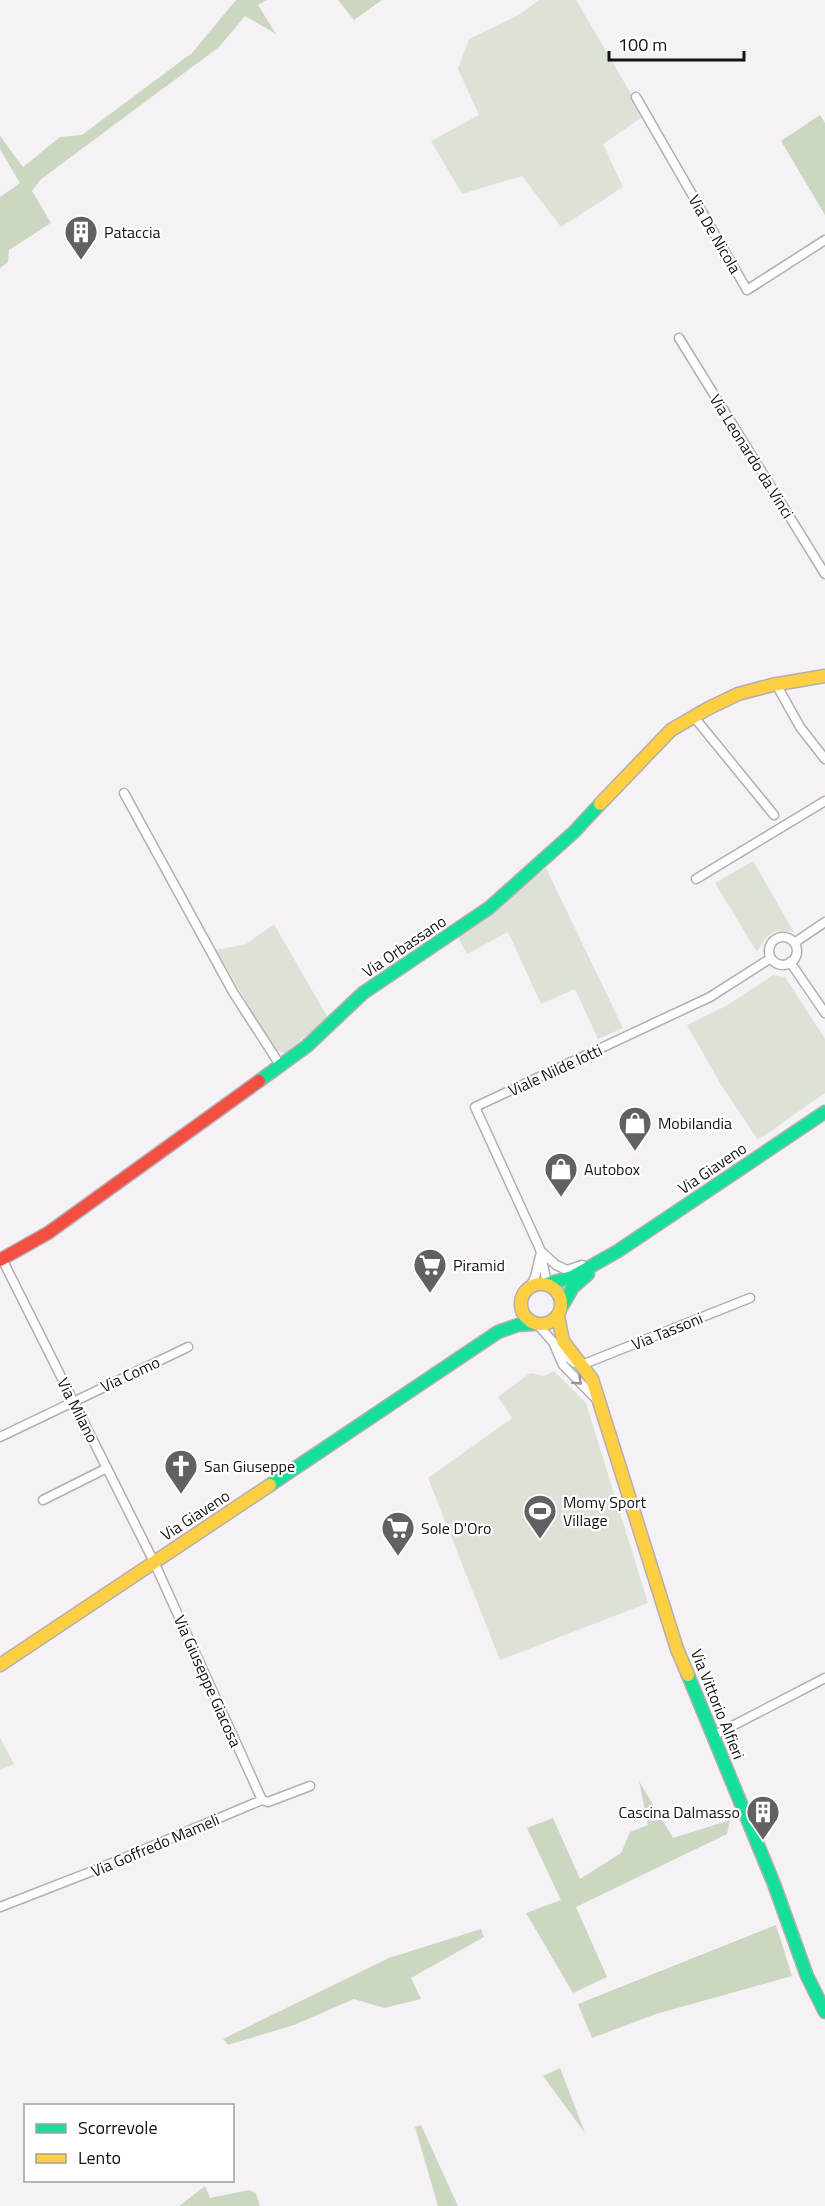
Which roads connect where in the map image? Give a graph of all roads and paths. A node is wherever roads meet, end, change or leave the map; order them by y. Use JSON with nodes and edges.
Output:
{"nodes":[{"id":1,"x":636,"y":97,"type":"dead end"},
{"id":2,"x":825,"y":240,"type":"edge"},
{"id":3,"x":679,"y":338,"type":"dead end"},
{"id":4,"x":825,"y":574,"type":"edge"},
{"id":5,"x":825,"y":676,"type":"edge"},
{"id":6,"x":776,"y":684,"type":"junction"},
{"id":7,"x":694,"y":717,"type":"junction"},
{"id":8,"x":825,"y":759,"type":"edge"},
{"id":9,"x":124,"y":793,"type":"dead end"},
{"id":10,"x":825,"y":801,"type":"edge"},
{"id":11,"x":774,"y":815,"type":"dead end"},
{"id":12,"x":696,"y":879,"type":"dead end"},
{"id":13,"x":825,"y":922,"type":"edge"},
{"id":14,"x":794,"y":943,"type":"junction"},
{"id":15,"x":771,"y":958,"type":"junction"},
{"id":16,"x":790,"y":962,"type":"junction"},
{"id":17,"x":825,"y":1013,"type":"edge"},
{"id":18,"x":280,"y":1065,"type":"junction"},
{"id":19,"x":825,"y":1112,"type":"edge"},
{"id":20,"x":540,"y":1249,"type":"junction"},
{"id":21,"x":617,"y":1252,"type":"junction"},
{"id":22,"x":1,"y":1259,"type":"edge"},
{"id":23,"x":547,"y":1284,"type":"junction"},
{"id":24,"x":530,"y":1287,"type":"junction"},
{"id":25,"x":750,"y":1298,"type":"dead end"},
{"id":26,"x":521,"y":1301,"type":"junction"},
{"id":27,"x":560,"y":1311,"type":"junction"},
{"id":28,"x":536,"y":1324,"type":"junction"},
{"id":29,"x":498,"y":1332,"type":"junction"},
{"id":30,"x":188,"y":1347,"type":"dead end"},
{"id":31,"x":556,"y":1349,"type":"junction"},
{"id":32,"x":584,"y":1364,"type":"junction"},
{"id":33,"x":73,"y":1401,"type":"junction"},
{"id":34,"x":598,"y":1401,"type":"junction"},
{"id":35,"x":0,"y":1437,"type":"edge"},
{"id":36,"x":107,"y":1468,"type":"junction"},
{"id":37,"x":44,"y":1500,"type":"dead end"},
{"id":38,"x":154,"y":1562,"type":"junction"},
{"id":39,"x":0,"y":1665,"type":"edge"},
{"id":40,"x":825,"y":1678,"type":"edge"},
{"id":41,"x":713,"y":1736,"type":"junction"},
{"id":42,"x":310,"y":1786,"type":"dead end"},
{"id":43,"x":262,"y":1800,"type":"junction"},
{"id":44,"x":0,"y":1907,"type":"edge"},
{"id":45,"x":825,"y":2012,"type":"edge"}],
"edges":[{"from":1,"to":2,"type":"street","name":"Via De Nicola"},
{"from":3,"to":4,"type":"street","name":"Via Leonardo da Vinci"},
{"from":5,"to":6,"type":"street","name":"Via Orbassano"},
{"from":6,"to":7,"type":"street","name":"Via Orbassano"},
{"from":6,"to":8,"type":"street"},
{"from":7,"to":11,"type":"street"},
{"from":7,"to":18,"type":"street","name":"Via Orbassano"},
{"from":9,"to":18,"type":"street"},
{"from":10,"to":12,"type":"street"},
{"from":13,"to":14,"type":"street","name":"Viale Nilde Iotti"},
{"from":14,"to":15,"type":"street","name":"Viale Nilde Iotti"},
{"from":14,"to":16,"type":"street"},
{"from":15,"to":16,"type":"street"},
{"from":15,"to":20,"type":"street","name":"Viale Nilde Iotti"},
{"from":16,"to":17,"type":"street"},
{"from":18,"to":22,"type":"street","name":"Via Orbassano"},
{"from":19,"to":21,"type":"street","name":"Via Giaveno"},
{"from":20,"to":21,"type":"street","name":"Via Giaveno"},
{"from":20,"to":23,"type":"street"},
{"from":20,"to":24,"type":"street"},
{"from":21,"to":23,"type":"street","name":"Via Giaveno"},
{"from":21,"to":27,"type":"street","name":"Via Giaveno"},
{"from":22,"to":33,"type":"street","name":"Via Milano"},
{"from":23,"to":24,"type":"street","name":"Via Giaveno"},
{"from":23,"to":27,"type":"street"},
{"from":24,"to":26,"type":"street","name":"Via Giaveno"},
{"from":25,"to":32,"type":"street","name":"Via Tassoni"},
{"from":26,"to":28,"type":"street"},
{"from":26,"to":29,"type":"street","name":"Via Giaveno"},
{"from":27,"to":28,"type":"street","name":"Via Giaveno"},
{"from":27,"to":32,"type":"street","name":"Via Vittorio Alfieri"},
{"from":28,"to":29,"type":"street","name":"Via Giaveno"},
{"from":28,"to":31,"type":"street","name":"Via Vittorio Alfieri"},
{"from":29,"to":38,"type":"street","name":"Via Giaveno"},
{"from":30,"to":33,"type":"street","name":"Via Como"},
{"from":31,"to":32,"type":"street","name":"Via Vittorio Alfieri"},
{"from":31,"to":34,"type":"street","name":"Via Vittorio Alfieri","one_way":true},
{"from":32,"to":34,"type":"street","name":"Via Vittorio Alfieri"},
{"from":33,"to":35,"type":"street","name":"Via Como"},
{"from":33,"to":36,"type":"street","name":"Via Milano"},
{"from":34,"to":41,"type":"street","name":"Via Vittorio Alfieri"},
{"from":36,"to":37,"type":"street"},
{"from":36,"to":38,"type":"street","name":"Via Milano"},
{"from":38,"to":39,"type":"street","name":"Via Giaveno"},
{"from":38,"to":43,"type":"street","name":"Via Giuseppe Giacosa"},
{"from":40,"to":41,"type":"street"},
{"from":41,"to":45,"type":"street","name":"Via Vittorio Alfieri"},
{"from":42,"to":43,"type":"street","name":"Via Goffredo Mameli"},
{"from":43,"to":44,"type":"street","name":"Via Goffredo Mameli"}]}
